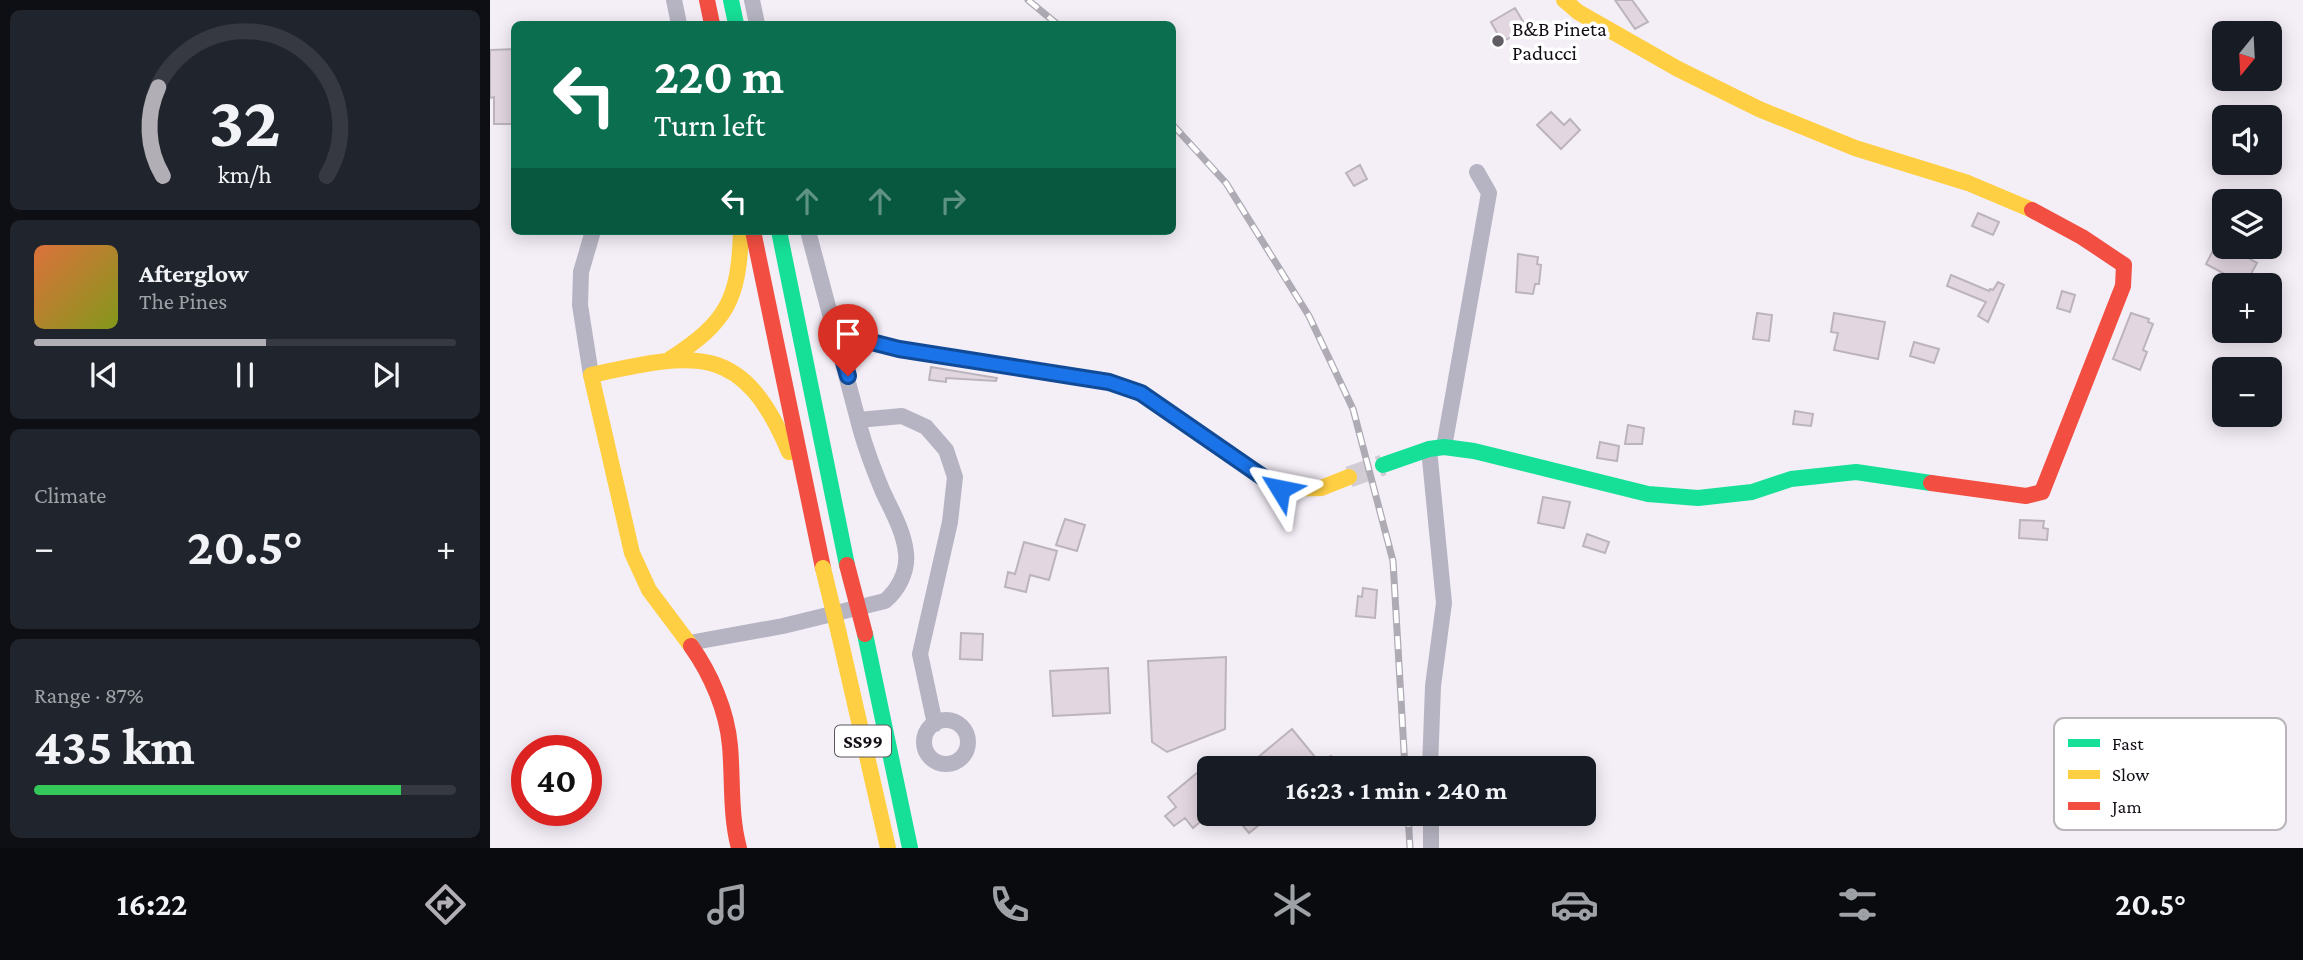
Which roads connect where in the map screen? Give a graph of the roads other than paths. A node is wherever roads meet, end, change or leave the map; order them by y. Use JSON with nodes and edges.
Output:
{"nodes":[{"id":1,"x":674,"y":0,"type":"edge"},
{"id":2,"x":707,"y":0,"type":"edge"},
{"id":3,"x":731,"y":0,"type":"edge"},
{"id":4,"x":752,"y":0,"type":"edge"},
{"id":5,"x":1564,"y":0,"type":"edge"},
{"id":6,"x":678,"y":21,"type":"edge"},
{"id":7,"x":711,"y":21,"type":"edge"},
{"id":8,"x":735,"y":21,"type":"edge"},
{"id":9,"x":756,"y":21,"type":"edge"},
{"id":10,"x":1477,"y":172,"type":"dead end"},
{"id":11,"x":592,"y":235,"type":"edge"},
{"id":12,"x":741,"y":235,"type":"edge"},
{"id":13,"x":754,"y":235,"type":"edge"},
{"id":14,"x":780,"y":235,"type":"edge"},
{"id":15,"x":809,"y":235,"type":"edge"},
{"id":16,"x":836,"y":333,"type":"junction"},
{"id":17,"x":670,"y":359,"type":"junction"},
{"id":18,"x":591,"y":375,"type":"junction"},
{"id":19,"x":859,"y":420,"type":"junction"},
{"id":20,"x":1437,"y":448,"type":"junction"},
{"id":21,"x":1383,"y":465,"type":"tunnel mouth"},
{"id":22,"x":1349,"y":477,"type":"tunnel mouth"},
{"id":23,"x":815,"y":522,"type":"junction"},
{"id":24,"x":689,"y":643,"type":"junction"},
{"id":25,"x":935,"y":724,"type":"dead end"},
{"id":26,"x":1430,"y":756,"type":"edge"},
{"id":27,"x":1431,"y":826,"type":"edge"},
{"id":28,"x":739,"y":848,"type":"edge"},
{"id":29,"x":888,"y":848,"type":"edge"},
{"id":30,"x":910,"y":848,"type":"edge"},
{"id":31,"x":1432,"y":848,"type":"edge"}],
"edges":[{"from":1,"to":6,"type":"street"},
{"from":2,"to":7,"type":"main road"},
{"from":3,"to":8,"type":"main road"},
{"from":4,"to":9,"type":"street"},
{"from":5,"to":20,"type":"main road"},
{"from":10,"to":20,"type":"street"},
{"from":11,"to":18,"type":"street"},
{"from":12,"to":17,"type":"main road"},
{"from":13,"to":23,"type":"main road","number":"SS99"},
{"from":14,"to":30,"type":"main road","number":"SS99","bridge":true},
{"from":15,"to":16,"type":"street"},
{"from":16,"to":19,"type":"street"},
{"from":16,"to":22,"type":"main road"},
{"from":17,"to":18,"type":"main road"},
{"from":17,"to":23,"type":"main road"},
{"from":18,"to":24,"type":"main road"},
{"from":19,"to":24,"type":"street"},
{"from":19,"to":25,"type":"street"},
{"from":20,"to":21,"type":"main road"},
{"from":20,"to":26,"type":"street"},
{"from":23,"to":29,"type":"main road","number":"SS99","bridge":true},
{"from":24,"to":28,"type":"main road"},
{"from":27,"to":31,"type":"street"}]}
